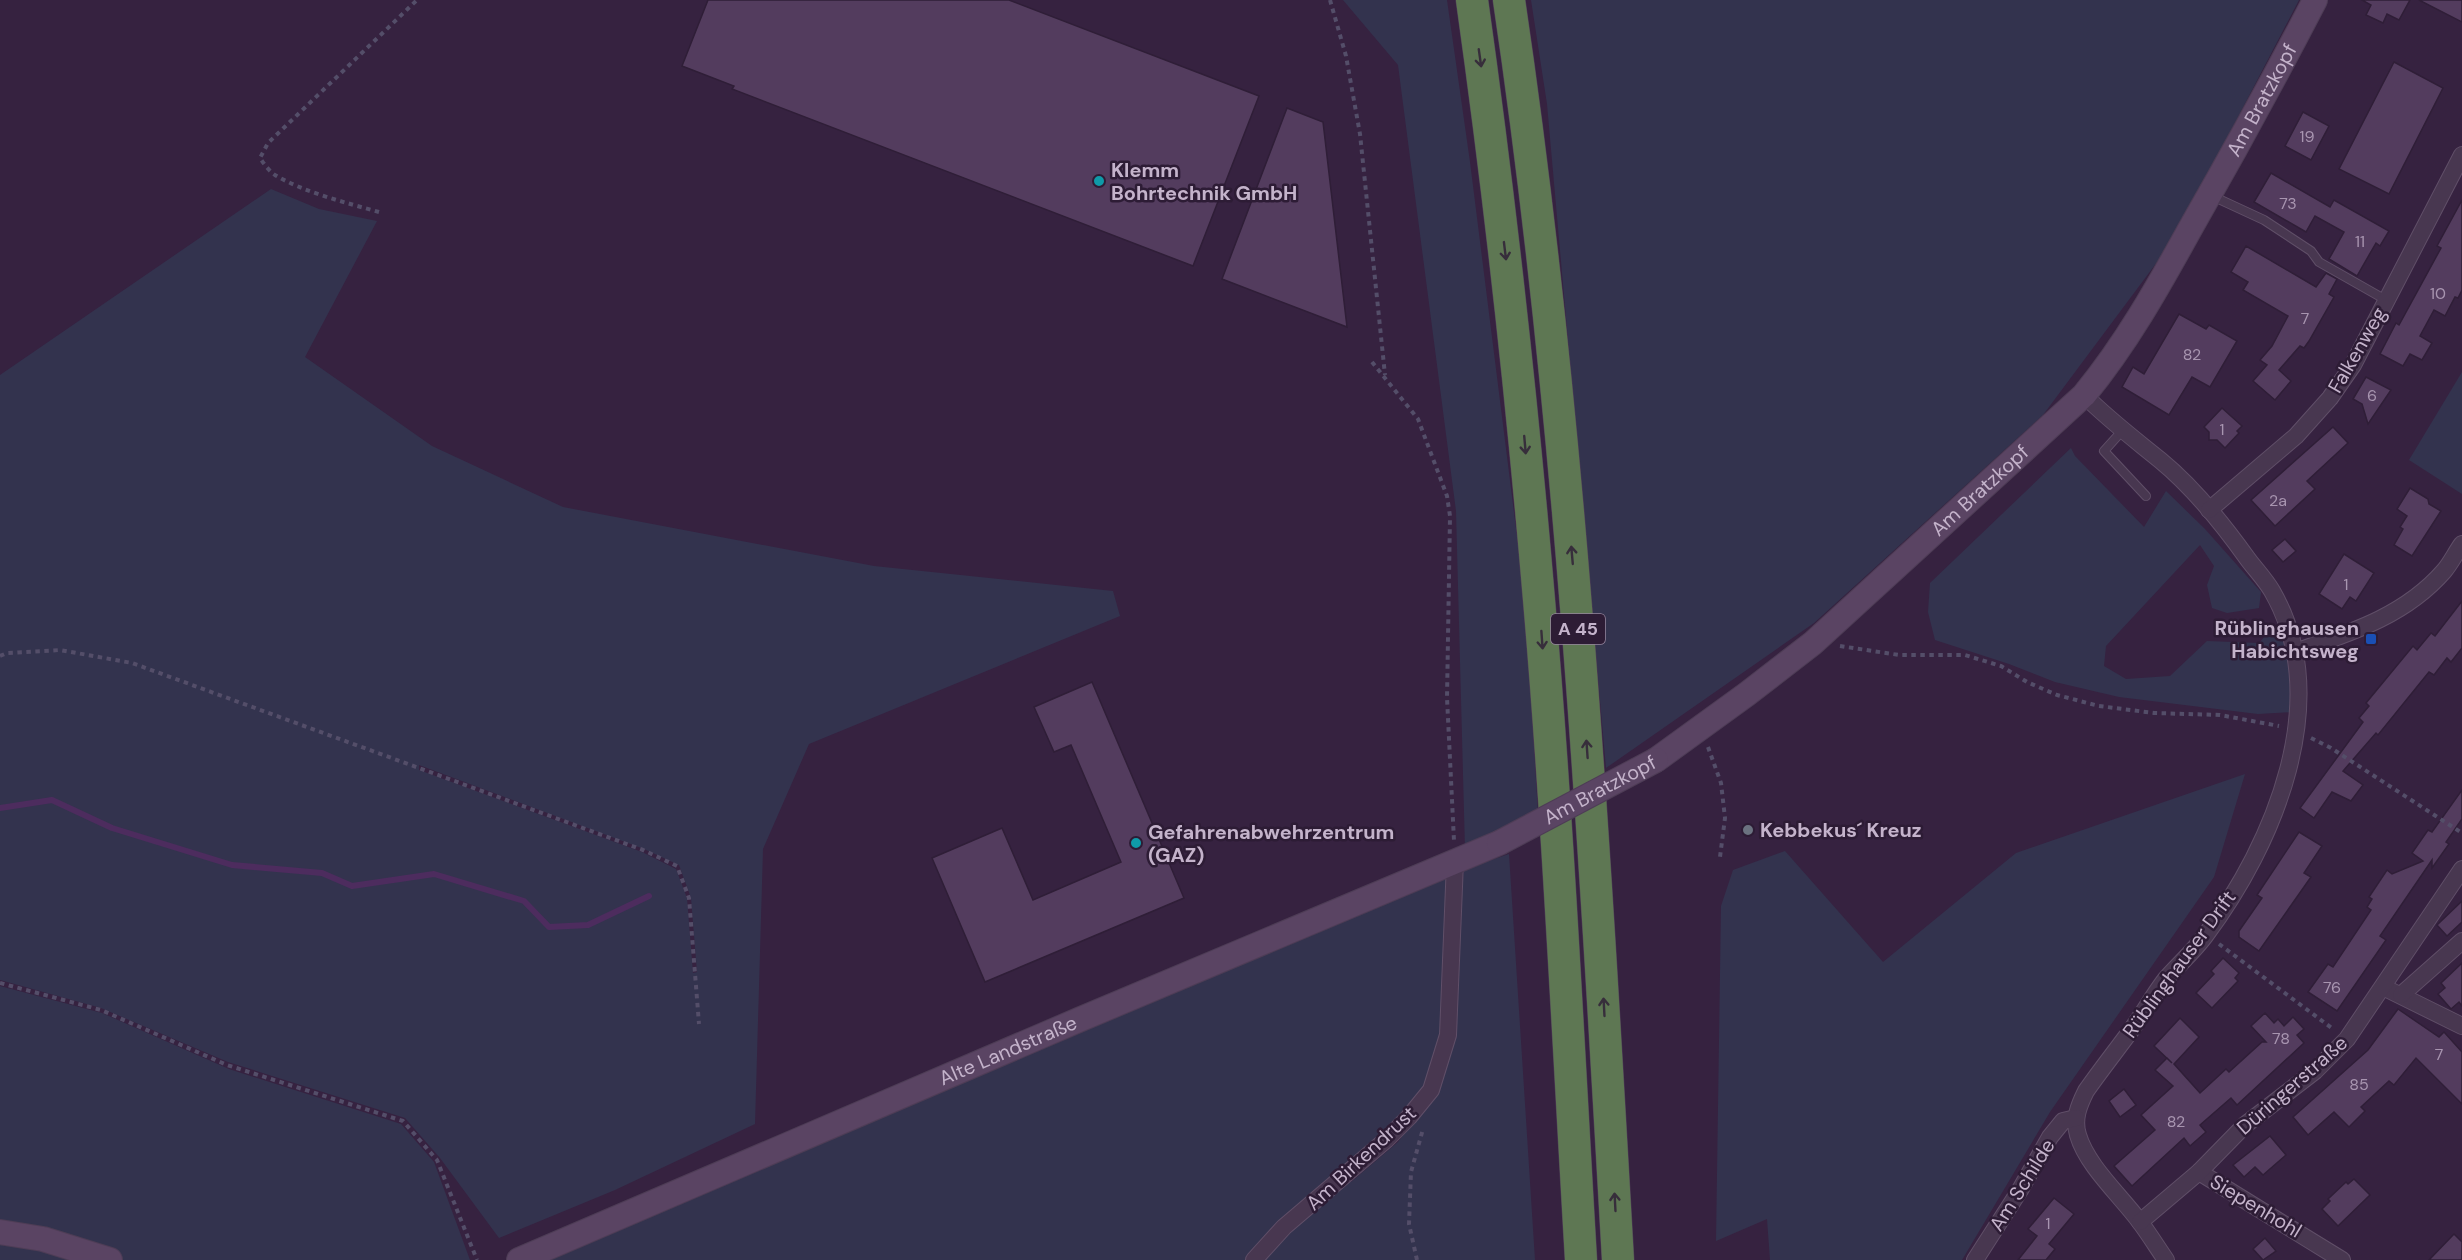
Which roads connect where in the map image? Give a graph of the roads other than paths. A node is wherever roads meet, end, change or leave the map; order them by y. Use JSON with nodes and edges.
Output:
{"nodes":[{"id":1,"x":1472,"y":0,"type":"edge"},
{"id":2,"x":1509,"y":0,"type":"edge"},
{"id":3,"x":2315,"y":0,"type":"edge"},
{"id":4,"x":2462,"y":155,"type":"edge"},
{"id":5,"x":2210,"y":195,"type":"junction"},
{"id":6,"x":2386,"y":300,"type":"junction"},
{"id":7,"x":2084,"y":395,"type":"junction"},
{"id":8,"x":2121,"y":431,"type":"junction"},
{"id":9,"x":2146,"y":496,"type":"dead end"},
{"id":10,"x":2209,"y":510,"type":"junction"},
{"id":11,"x":2462,"y":544,"type":"edge"},
{"id":12,"x":2295,"y":652,"type":"junction"},
{"id":13,"x":1499,"y":843,"type":"joint"},
{"id":14,"x":1455,"y":862,"type":"junction"},
{"id":15,"x":2462,"y":869,"type":"edge"},
{"id":16,"x":2462,"y":941,"type":"edge"},
{"id":17,"x":2384,"y":987,"type":"junction"},
{"id":18,"x":2402,"y":995,"type":"junction"},
{"id":19,"x":2462,"y":1026,"type":"edge"},
{"id":20,"x":2076,"y":1118,"type":"junction"},
{"id":21,"x":2199,"y":1172,"type":"junction"},
{"id":22,"x":2140,"y":1222,"type":"junction"},
{"id":23,"x":0,"y":1232,"type":"edge"},
{"id":24,"x":110,"y":1260,"type":"edge"},
{"id":25,"x":519,"y":1260,"type":"edge"},
{"id":26,"x":1254,"y":1260,"type":"edge"},
{"id":27,"x":1581,"y":1260,"type":"edge"},
{"id":28,"x":1618,"y":1260,"type":"edge"},
{"id":29,"x":1975,"y":1260,"type":"edge"},
{"id":30,"x":2166,"y":1260,"type":"edge"},
{"id":31,"x":2342,"y":1260,"type":"edge"}],
"edges":[{"from":1,"to":27,"type":"highway","number":"A 45","one_way":true},
{"from":28,"to":2,"type":"highway","number":"A 45","one_way":true},
{"from":3,"to":5,"type":"street","name":"Am Bratzkopf"},
{"from":4,"to":6,"type":"street","name":"Falkenweg"},
{"from":5,"to":6,"type":"lane"},
{"from":5,"to":7,"type":"street","name":"Am Bratzkopf"},
{"from":6,"to":10,"type":"street","name":"Falkenweg"},
{"from":7,"to":8,"type":"street","name":"Rüblinghauser Drift"},
{"from":7,"to":13,"type":"street","name":"Am Bratzkopf","bridge":true},
{"from":8,"to":9,"type":"lane"},
{"from":8,"to":10,"type":"street","name":"Rüblinghauser Drift"},
{"from":10,"to":12,"type":"street","name":"Rüblinghauser Drift"},
{"from":11,"to":12,"type":"street"},
{"from":12,"to":20,"type":"street","name":"Rüblinghauser Drift"},
{"from":13,"to":14,"type":"street","name":"Alte Landstraße"},
{"from":14,"to":25,"type":"street","name":"Alte Landstraße"},
{"from":14,"to":26,"type":"street","name":"Am Birkendrust"},
{"from":15,"to":17,"type":"street","name":"Düringerstraße"},
{"from":16,"to":18,"type":"street"},
{"from":17,"to":18,"type":"street"},
{"from":17,"to":21,"type":"street","name":"Düringerstraße"},
{"from":18,"to":19,"type":"street"},
{"from":20,"to":22,"type":"street"},
{"from":20,"to":29,"type":"street","name":"Am Schilde"},
{"from":21,"to":22,"type":"street","name":"Düringerstraße"},
{"from":21,"to":31,"type":"street","name":"Siepenhohl"},
{"from":22,"to":30,"type":"street"},
{"from":23,"to":24,"type":"street"}]}
